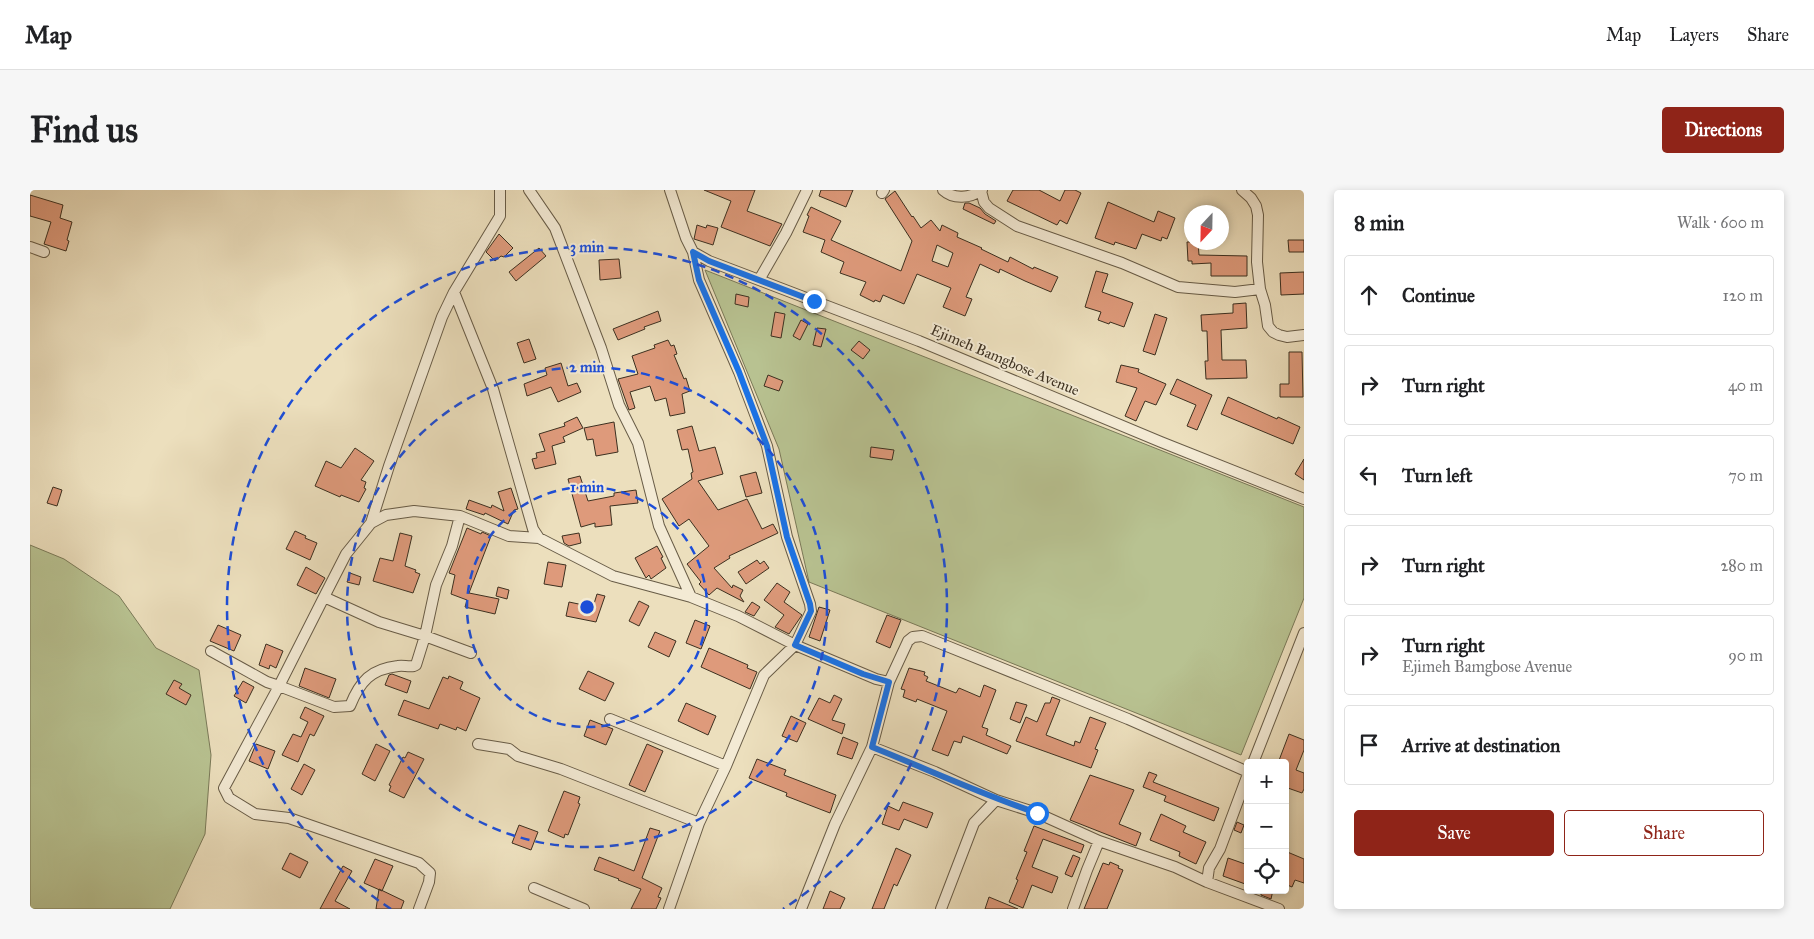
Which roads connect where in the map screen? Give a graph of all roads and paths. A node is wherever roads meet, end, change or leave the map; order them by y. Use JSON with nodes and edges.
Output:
{"nodes":[{"id":1,"x":500,"y":190,"type":"edge"},
{"id":2,"x":529,"y":190,"type":"edge"},
{"id":3,"x":670,"y":190,"type":"edge"},
{"id":4,"x":806,"y":190,"type":"edge"},
{"id":5,"x":943,"y":190,"type":"edge"},
{"id":6,"x":1242,"y":190,"type":"edge"},
{"id":7,"x":982,"y":191,"type":"edge"},
{"id":8,"x":30,"y":247,"type":"edge"},
{"id":9,"x":44,"y":252,"type":"dead end"},
{"id":10,"x":693,"y":252,"type":"junction"},
{"id":11,"x":758,"y":280,"type":"junction"},
{"id":12,"x":1260,"y":289,"type":"junction"},
{"id":13,"x":454,"y":292,"type":"junction"},
{"id":14,"x":1304,"y":335,"type":"edge"},
{"id":15,"x":1304,"y":499,"type":"edge"},
{"id":16,"x":460,"y":516,"type":"junction"},
{"id":17,"x":371,"y":523,"type":"junction"},
{"id":18,"x":539,"y":538,"type":"junction"},
{"id":19,"x":324,"y":597,"type":"junction"},
{"id":20,"x":691,"y":597,"type":"junction"},
{"id":21,"x":1304,"y":633,"type":"edge"},
{"id":22,"x":425,"y":636,"type":"junction"},
{"id":23,"x":795,"y":645,"type":"junction"},
{"id":24,"x":211,"y":651,"type":"dead end"},
{"id":25,"x":471,"y":653,"type":"dead end"},
{"id":26,"x":889,"y":682,"type":"junction"},
{"id":27,"x":279,"y":686,"type":"junction"},
{"id":28,"x":610,"y":719,"type":"dead end"},
{"id":29,"x":478,"y":744,"type":"dead end"},
{"id":30,"x":872,"y":747,"type":"junction"},
{"id":31,"x":1254,"y":759,"type":"edge"},
{"id":32,"x":726,"y":766,"type":"junction"},
{"id":33,"x":1244,"y":771,"type":"edge"},
{"id":34,"x":1244,"y":784,"type":"edge"},
{"id":35,"x":996,"y":800,"type":"junction"},
{"id":36,"x":699,"y":823,"type":"junction"},
{"id":37,"x":1100,"y":841,"type":"junction"},
{"id":38,"x":1207,"y":882,"type":"junction"},
{"id":39,"x":534,"y":888,"type":"dead end"},
{"id":40,"x":419,"y":909,"type":"edge"},
{"id":41,"x":584,"y":909,"type":"edge"},
{"id":42,"x":669,"y":909,"type":"edge"},
{"id":43,"x":801,"y":909,"type":"edge"},
{"id":44,"x":941,"y":909,"type":"edge"},
{"id":45,"x":1073,"y":909,"type":"edge"},
{"id":46,"x":1279,"y":909,"type":"edge"}],
"edges":[{"from":1,"to":13,"type":"street"},
{"from":2,"to":20,"type":"street"},
{"from":3,"to":10,"type":"street"},
{"from":4,"to":11,"type":"street"},
{"from":5,"to":7,"type":"street"},
{"from":6,"to":12,"type":"street"},
{"from":7,"to":12,"type":"street"},
{"from":8,"to":9,"type":"street"},
{"from":10,"to":11,"type":"street","name":"Ejimeh Bamgbose Avenue"},
{"from":10,"to":23,"type":"street"},
{"from":11,"to":15,"type":"street","name":"Ejimeh Bamgbose Avenue"},
{"from":12,"to":14,"type":"street"},
{"from":13,"to":17,"type":"street"},
{"from":13,"to":18,"type":"street"},
{"from":16,"to":17,"type":"street"},
{"from":16,"to":18,"type":"street"},
{"from":16,"to":22,"type":"street"},
{"from":17,"to":19,"type":"street"},
{"from":18,"to":20,"type":"street"},
{"from":19,"to":22,"type":"street"},
{"from":19,"to":27,"type":"street"},
{"from":20,"to":23,"type":"street"},
{"from":21,"to":31,"type":"street"},
{"from":22,"to":25,"type":"street"},
{"from":22,"to":27,"type":"street"},
{"from":23,"to":26,"type":"street"},
{"from":23,"to":32,"type":"street"},
{"from":24,"to":27,"type":"street"},
{"from":26,"to":30,"type":"street"},
{"from":26,"to":33,"type":"street"},
{"from":27,"to":40,"type":"street"},
{"from":28,"to":32,"type":"street"},
{"from":29,"to":36,"type":"street"},
{"from":30,"to":35,"type":"street"},
{"from":30,"to":43,"type":"street"},
{"from":32,"to":36,"type":"street"},
{"from":34,"to":38,"type":"street"},
{"from":35,"to":37,"type":"street"},
{"from":35,"to":44,"type":"street"},
{"from":36,"to":42,"type":"street"},
{"from":37,"to":38,"type":"street"},
{"from":37,"to":45,"type":"street"},
{"from":38,"to":46,"type":"street"},
{"from":39,"to":41,"type":"street"}]}
